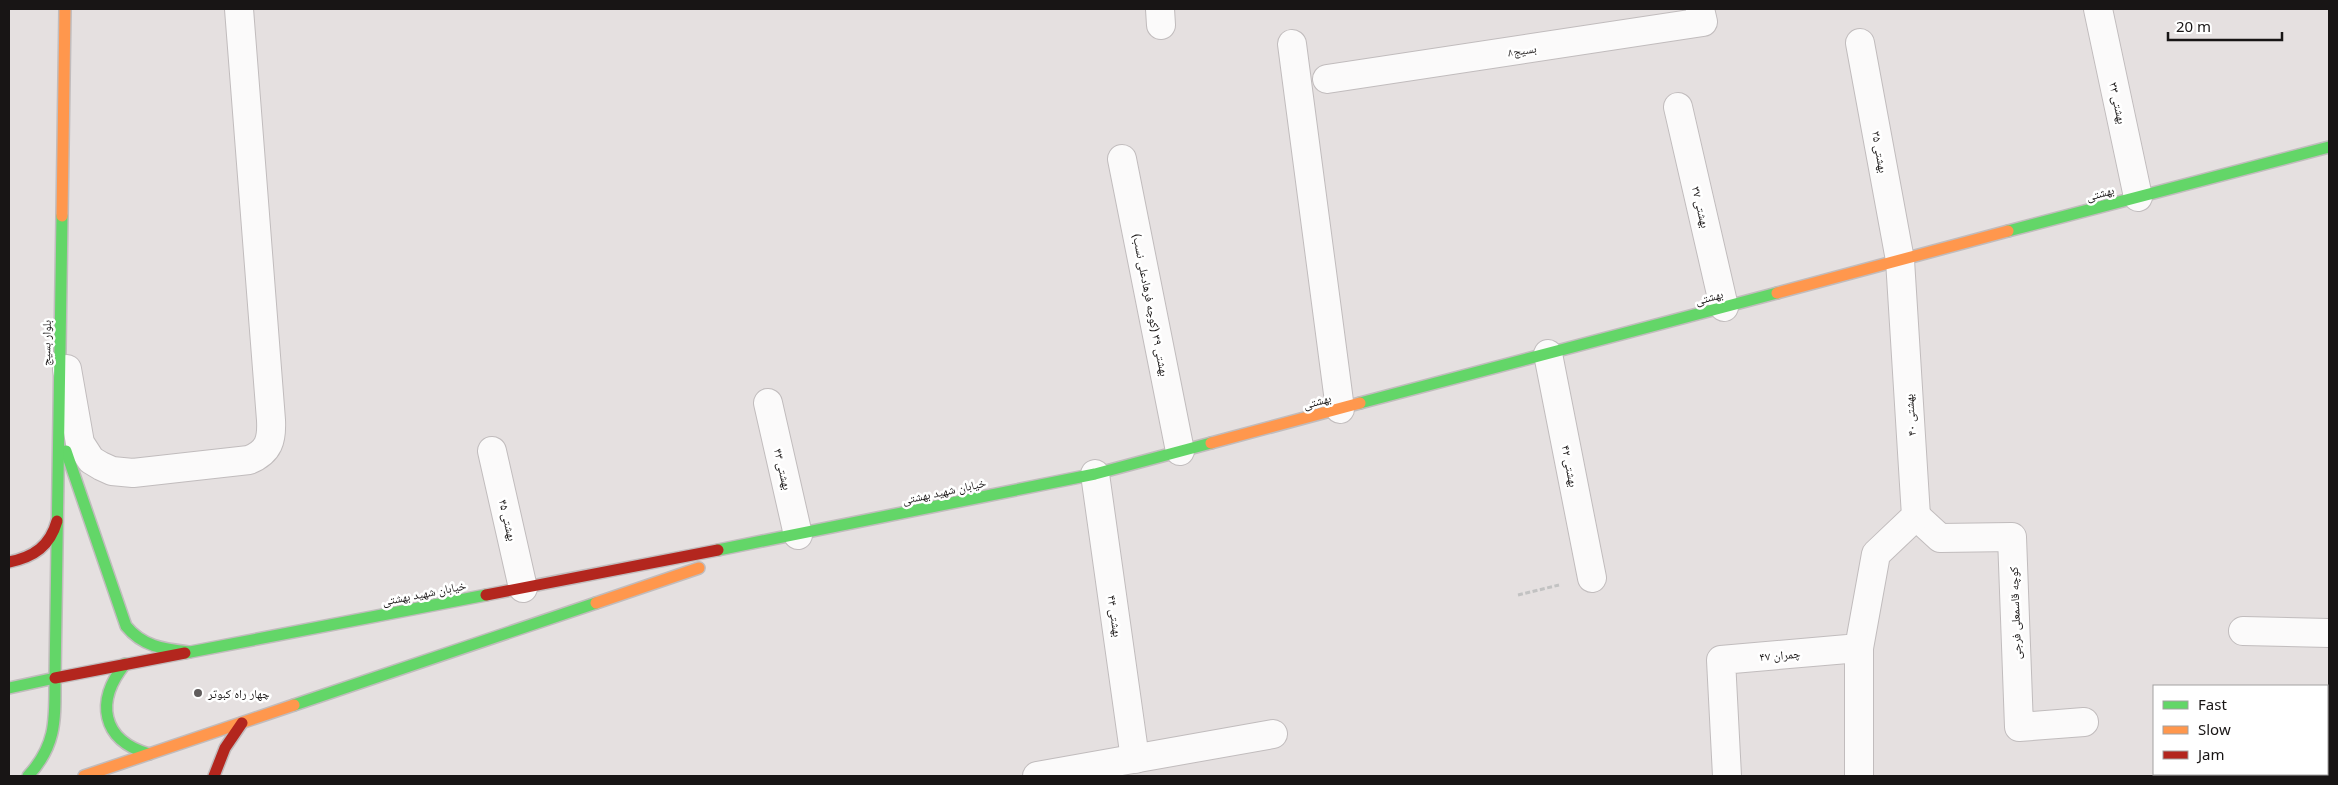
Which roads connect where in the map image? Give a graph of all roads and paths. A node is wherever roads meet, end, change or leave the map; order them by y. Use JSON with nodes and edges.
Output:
{"nodes":[{"id":1,"x":65,"y":9,"type":"edge"},
{"id":2,"x":239,"y":9,"type":"edge"},
{"id":3,"x":1700,"y":9,"type":"edge"},
{"id":4,"x":2098,"y":9,"type":"edge"},
{"id":5,"x":1860,"y":43,"type":"dead end"},
{"id":6,"x":1292,"y":44,"type":"dead end"},
{"id":7,"x":1327,"y":79,"type":"dead end"},
{"id":8,"x":1678,"y":107,"type":"dead end"},
{"id":9,"x":2329,"y":148,"type":"edge"},
{"id":10,"x":1122,"y":158,"type":"dead end"},
{"id":11,"x":2138,"y":197,"type":"junction"},
{"id":12,"x":1900,"y":260,"type":"junction"},
{"id":13,"x":1724,"y":307,"type":"junction"},
{"id":14,"x":60,"y":326,"type":"junction"},
{"id":15,"x":1548,"y":354,"type":"junction"},
{"id":16,"x":768,"y":403,"type":"dead end"},
{"id":17,"x":1340,"y":409,"type":"junction"},
{"id":18,"x":59,"y":432,"type":"junction"},
{"id":19,"x":492,"y":451,"type":"dead end"},
{"id":20,"x":1180,"y":451,"type":"junction"},
{"id":21,"x":1095,"y":474,"type":"junction"},
{"id":22,"x":58,"y":515,"type":"junction"},
{"id":23,"x":1916,"y":516,"type":"junction"},
{"id":24,"x":798,"y":535,"type":"junction"},
{"id":25,"x":9,"y":562,"type":"edge"},
{"id":26,"x":1592,"y":578,"type":"joint"},
{"id":27,"x":523,"y":588,"type":"junction"},
{"id":28,"x":1518,"y":594,"type":"dead end"},
{"id":29,"x":2243,"y":631,"type":"dead end"},
{"id":30,"x":2329,"y":634,"type":"edge"},
{"id":31,"x":1860,"y":648,"type":"junction"},
{"id":32,"x":189,"y":652,"type":"junction"},
{"id":33,"x":125,"y":664,"type":"junction"},
{"id":34,"x":55,"y":678,"type":"junction"},
{"id":35,"x":9,"y":688,"type":"edge"},
{"id":36,"x":2084,"y":722,"type":"dead end"},
{"id":37,"x":242,"y":723,"type":"junction"},
{"id":38,"x":1273,"y":734,"type":"dead end"},
{"id":39,"x":149,"y":754,"type":"junction"},
{"id":40,"x":1135,"y":759,"type":"junction"},
{"id":41,"x":28,"y":776,"type":"edge"},
{"id":42,"x":84,"y":776,"type":"edge"},
{"id":43,"x":214,"y":776,"type":"edge"},
{"id":44,"x":1037,"y":776,"type":"edge"},
{"id":45,"x":1727,"y":776,"type":"edge"},
{"id":46,"x":1859,"y":776,"type":"edge"}],
"edges":[{"from":1,"to":14,"type":"main road","name":"بلوار بسیج"},
{"from":2,"to":14,"type":"street"},
{"from":3,"to":7,"type":"street","name":"بسیج۸"},
{"from":4,"to":11,"type":"street","name":"بهشتی ۳۳"},
{"from":5,"to":12,"type":"street","name":"بهشتی ۳۵"},
{"from":6,"to":17,"type":"street"},
{"from":8,"to":13,"type":"street","name":"بهشتی ۳۷"},
{"from":9,"to":11,"type":"main road","name":"بهشتی"},
{"from":10,"to":20,"type":"street","name":"بهشتی ۳۹ (کوچه فرهادعلی نسب)"},
{"from":11,"to":12,"type":"main road","name":"بهشتی"},
{"from":12,"to":13,"type":"main road","name":"بهشتی"},
{"from":12,"to":23,"type":"street","name":"بهشتی ۴۰"},
{"from":13,"to":15,"type":"main road","name":"بهشتی"},
{"from":14,"to":18,"type":"main road","name":"بلوار بسیج"},
{"from":15,"to":17,"type":"main road","name":"بهشتی"},
{"from":15,"to":26,"type":"street","name":"بهشتی ۴۲"},
{"from":16,"to":24,"type":"street","name":"بهشتی ۴۳"},
{"from":17,"to":20,"type":"main road","name":"بهشتی"},
{"from":18,"to":22,"type":"main road","name":"بلوار بسیج"},
{"from":18,"to":32,"type":"main road"},
{"from":19,"to":27,"type":"street","name":"بهشتی ۴۵"},
{"from":20,"to":21,"type":"main road","name":"بهشتی"},
{"from":21,"to":24,"type":"main road","name":"خیابان شهید بهشتی"},
{"from":21,"to":40,"type":"street","name":"بهشتی ۴۴"},
{"from":22,"to":25,"type":"main road"},
{"from":22,"to":34,"type":"main road","name":"بلوار بسیج"},
{"from":23,"to":31,"type":"street"},
{"from":23,"to":36,"type":"street","name":"کوچه قاسمعلی فرجی"},
{"from":24,"to":27,"type":"main road","name":"خیابان شهید بهشتی"},
{"from":24,"to":37,"type":"main road","name":"خیابان شهید بهشتی"},
{"from":26,"to":28,"type":"path"},
{"from":27,"to":32,"type":"main road","name":"خیابان شهید بهشتی"},
{"from":29,"to":30,"type":"street"},
{"from":31,"to":45,"type":"street","name":"چمران ۴۷"},
{"from":31,"to":46,"type":"street"},
{"from":32,"to":33,"type":"main road","name":"خیابان شهید بهشتی"},
{"from":33,"to":34,"type":"main road","name":"خیابان شهید بهشتی"},
{"from":33,"to":39,"type":"main road"},
{"from":34,"to":35,"type":"main road","name":"خیابان شهید بهشتی"},
{"from":34,"to":41,"type":"main road","name":"بلوار بسیج"},
{"from":37,"to":39,"type":"main road","name":"خیابان شهید بهشتی"},
{"from":37,"to":43,"type":"main road"},
{"from":38,"to":40,"type":"street"},
{"from":39,"to":42,"type":"main road","name":"خیابان شهید بهشتی"},
{"from":40,"to":44,"type":"street"}]}
